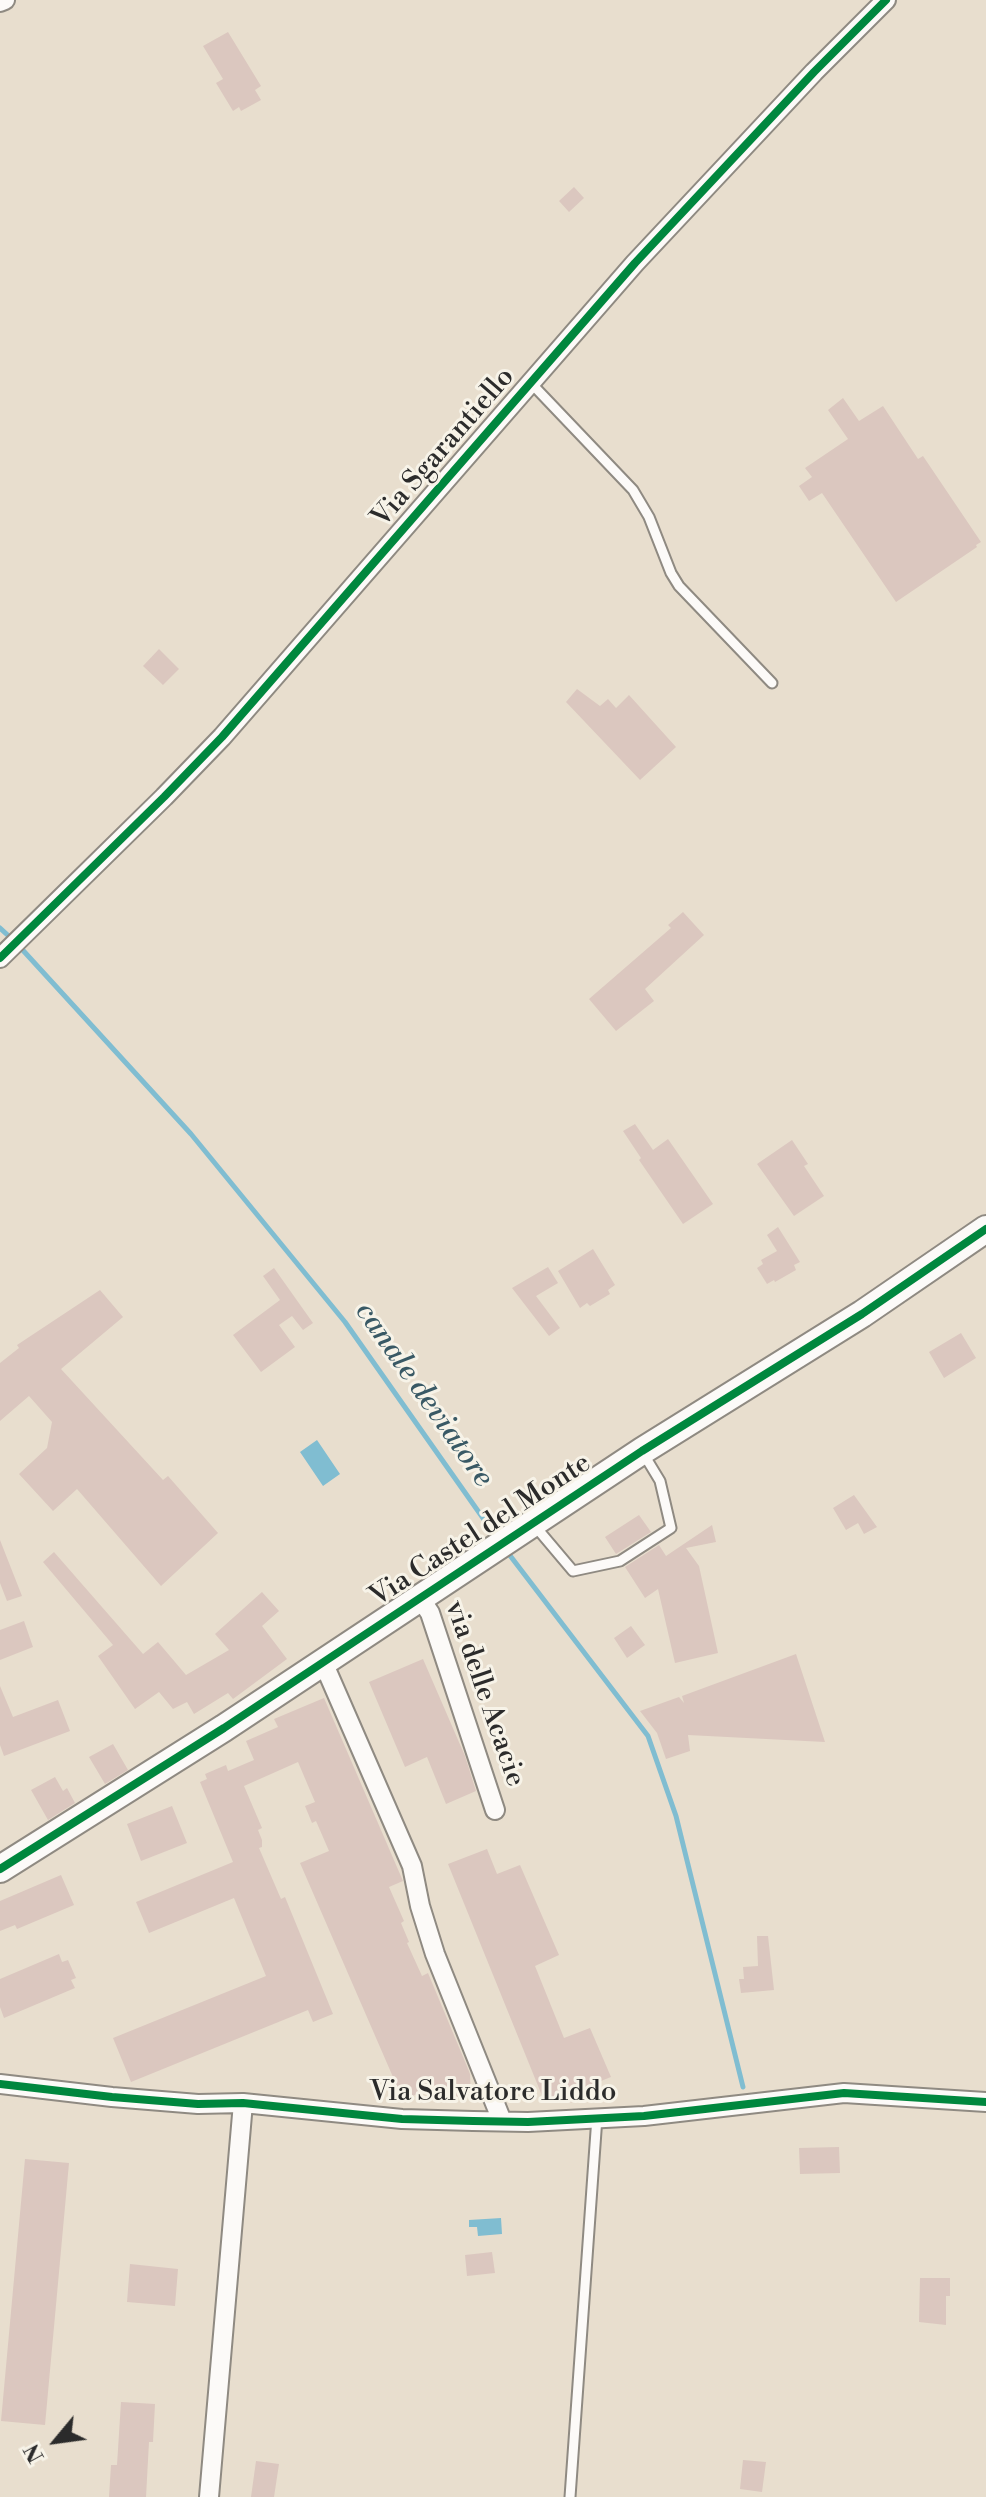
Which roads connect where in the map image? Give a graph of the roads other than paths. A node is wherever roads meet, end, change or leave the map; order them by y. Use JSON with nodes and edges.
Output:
{"nodes":[{"id":1,"x":886,"y":0,"type":"edge"},
{"id":2,"x":530,"y":382,"type":"junction"},
{"id":3,"x":772,"y":683,"type":"dead end"},
{"id":4,"x":1,"y":957,"type":"edge"},
{"id":5,"x":986,"y":1229,"type":"edge"},
{"id":6,"x":642,"y":1451,"type":"junction"},
{"id":7,"x":512,"y":1537,"type":"junction"},
{"id":8,"x":420,"y":1598,"type":"junction"},
{"id":9,"x":323,"y":1662,"type":"junction"},
{"id":10,"x":495,"y":1810,"type":"dead end"},
{"id":11,"x":0,"y":1869,"type":"edge"},
{"id":12,"x":0,"y":2084,"type":"edge"},
{"id":13,"x":986,"y":2102,"type":"edge"},
{"id":14,"x":243,"y":2103,"type":"junction"},
{"id":15,"x":597,"y":2117,"type":"junction"},
{"id":16,"x":502,"y":2121,"type":"junction"},
{"id":17,"x":209,"y":2497,"type":"edge"},
{"id":18,"x":570,"y":2497,"type":"edge"}],
"edges":[{"from":1,"to":2,"type":"street","name":"Via Sgarantiello"},
{"from":2,"to":3,"type":"lane"},
{"from":2,"to":4,"type":"street","name":"Via Sgarantiello"},
{"from":5,"to":6,"type":"main road","name":"Via Castel del Monte"},
{"from":6,"to":7,"type":"main road","name":"Via Castel del Monte"},
{"from":6,"to":7,"type":"lane"},
{"from":7,"to":8,"type":"main road","name":"Via Castel del Monte"},
{"from":8,"to":9,"type":"main road","name":"Via Castel del Monte"},
{"from":8,"to":10,"type":"street","name":"via delle Acacie"},
{"from":9,"to":11,"type":"main road","name":"Via Castel del Monte"},
{"from":9,"to":16,"type":"street"},
{"from":12,"to":14,"type":"street","name":"Via Salvatore Liddo"},
{"from":13,"to":15,"type":"street","name":"Via Salvatore Liddo"},
{"from":14,"to":16,"type":"street","name":"Via Salvatore Liddo"},
{"from":14,"to":17,"type":"street"},
{"from":15,"to":16,"type":"street","name":"Via Salvatore Liddo"},
{"from":15,"to":18,"type":"lane"}]}
